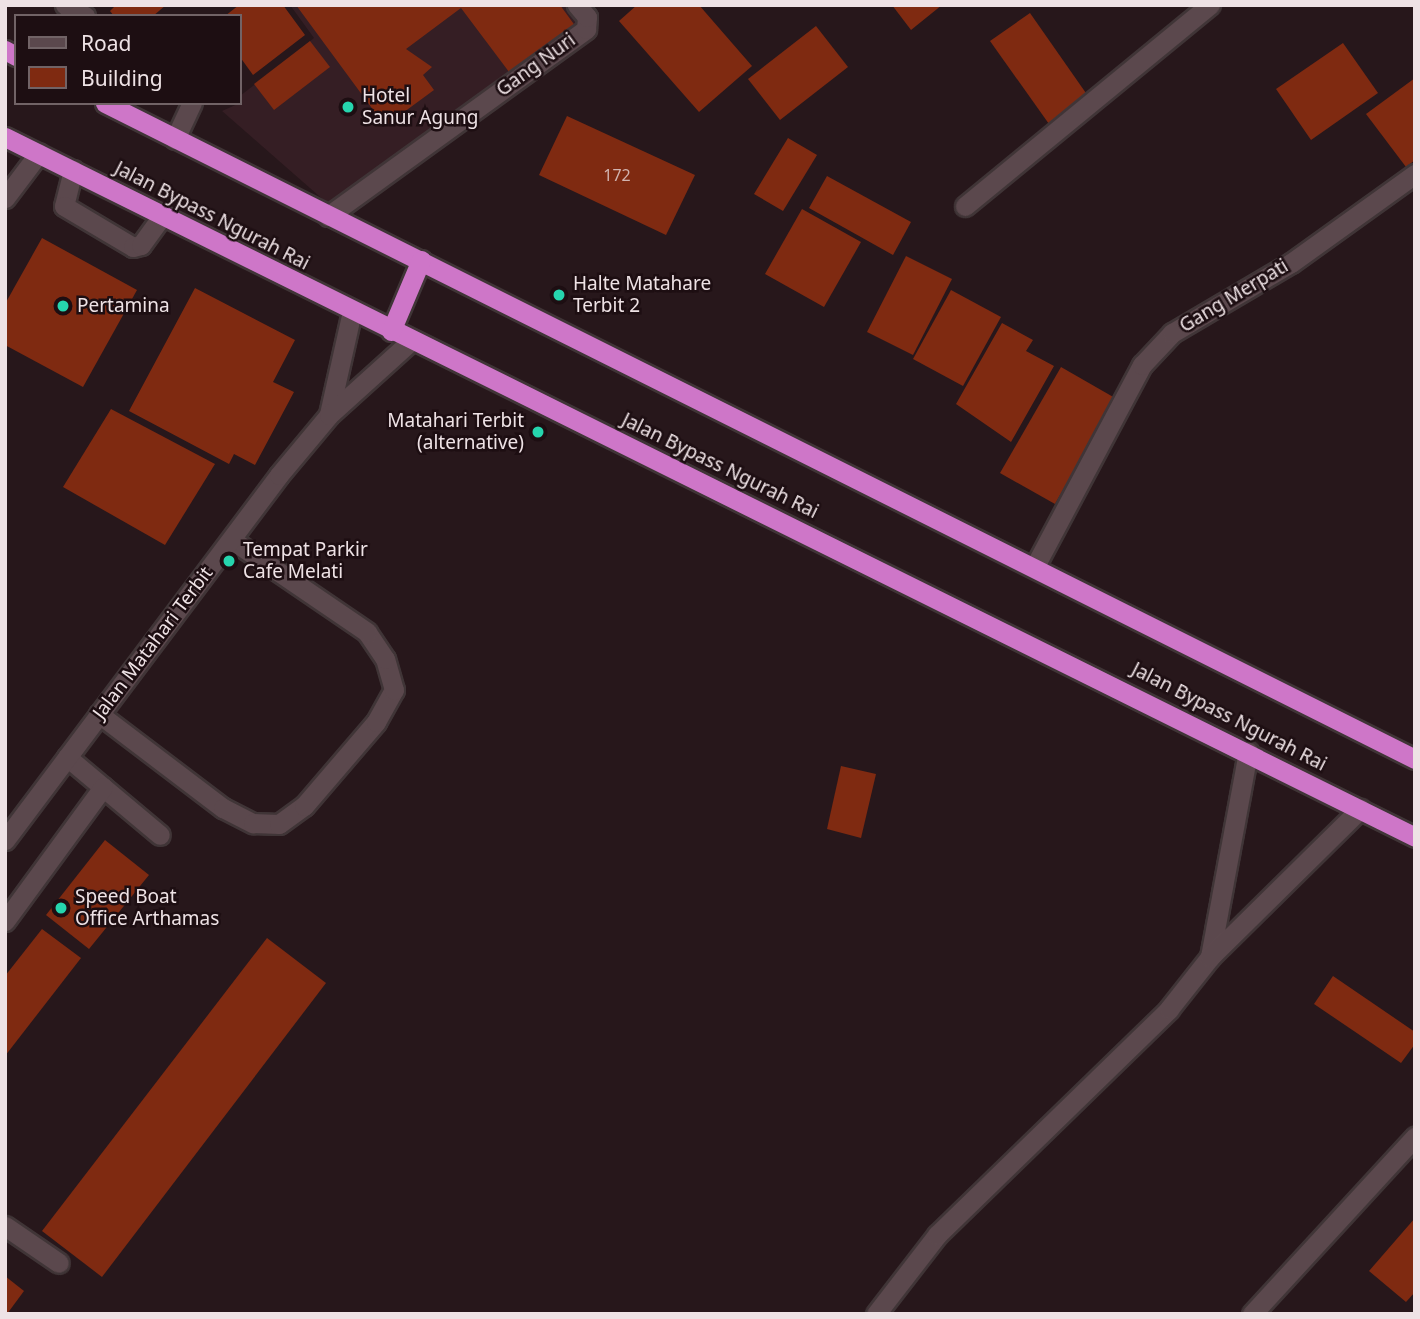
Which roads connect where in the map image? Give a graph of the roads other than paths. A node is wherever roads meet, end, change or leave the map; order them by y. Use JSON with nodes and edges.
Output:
{"nodes":[{"id":1,"x":65,"y":5,"type":"edge"},
{"id":2,"x":1209,"y":5,"type":"edge"},
{"id":3,"x":580,"y":6,"type":"edge"},
{"id":4,"x":81,"y":14,"type":"edge"},
{"id":5,"x":109,"y":105,"type":"edge"},
{"id":6,"x":191,"y":105,"type":"edge"},
{"id":7,"x":5,"y":137,"type":"edge"},
{"id":8,"x":175,"y":139,"type":"junction"},
{"id":9,"x":39,"y":153,"type":"junction"},
{"id":10,"x":73,"y":170,"type":"junction"},
{"id":11,"x":1415,"y":174,"type":"edge"},
{"id":12,"x":5,"y":198,"type":"edge"},
{"id":13,"x":965,"y":206,"type":"dead end"},
{"id":14,"x":328,"y":216,"type":"junction"},
{"id":15,"x":161,"y":217,"type":"junction"},
{"id":16,"x":421,"y":260,"type":"junction"},
{"id":17,"x":352,"y":311,"type":"junction"},
{"id":18,"x":391,"y":331,"type":"junction"},
{"id":19,"x":411,"y":341,"type":"junction"},
{"id":20,"x":328,"y":415,"type":"junction"},
{"id":21,"x":232,"y":540,"type":"junction"},
{"id":22,"x":1035,"y":566,"type":"junction"},
{"id":23,"x":99,"y":714,"type":"junction"},
{"id":24,"x":1248,"y":751,"type":"junction"},
{"id":25,"x":67,"y":757,"type":"junction"},
{"id":26,"x":1415,"y":759,"type":"edge"},
{"id":27,"x":103,"y":787,"type":"junction"},
{"id":28,"x":1360,"y":808,"type":"junction"},
{"id":29,"x":160,"y":835,"type":"dead end"},
{"id":30,"x":1415,"y":837,"type":"edge"},
{"id":31,"x":5,"y":840,"type":"edge"},
{"id":32,"x":5,"y":922,"type":"edge"},
{"id":33,"x":1210,"y":957,"type":"junction"},
{"id":34,"x":1415,"y":1137,"type":"edge"},
{"id":35,"x":5,"y":1226,"type":"edge"},
{"id":36,"x":59,"y":1263,"type":"dead end"},
{"id":37,"x":876,"y":1314,"type":"edge"},
{"id":38,"x":1252,"y":1314,"type":"edge"}],
"edges":[{"from":1,"to":4,"type":"street"},
{"from":2,"to":13,"type":"street"},
{"from":3,"to":14,"type":"street","name":"Gang Nuri"},
{"from":5,"to":8,"type":"highway"},
{"from":6,"to":8,"type":"street"},
{"from":7,"to":9,"type":"highway","name":"Jalan Bypass Ngurah Rai"},
{"from":8,"to":14,"type":"highway"},
{"from":9,"to":10,"type":"highway","name":"Jalan Bypass Ngurah Rai"},
{"from":9,"to":12,"type":"street"},
{"from":10,"to":15,"type":"highway","name":"Jalan Bypass Ngurah Rai"},
{"from":10,"to":15,"type":"street"},
{"from":11,"to":22,"type":"street","name":"Gang Merpati"},
{"from":14,"to":16,"type":"highway"},
{"from":15,"to":17,"type":"highway","name":"Jalan Bypass Ngurah Rai"},
{"from":16,"to":18,"type":"highway"},
{"from":16,"to":22,"type":"highway"},
{"from":17,"to":18,"type":"highway","name":"Jalan Bypass Ngurah Rai"},
{"from":17,"to":20,"type":"street","name":"Jalan Matahari Terbit"},
{"from":18,"to":19,"type":"highway","name":"Jalan Bypass Ngurah Rai"},
{"from":19,"to":20,"type":"street","name":"Jalan Matahari Terbit"},
{"from":19,"to":24,"type":"highway","name":"Jalan Bypass Ngurah Rai"},
{"from":20,"to":21,"type":"street","name":"Jalan Matahari Terbit"},
{"from":21,"to":23,"type":"street","name":"Jalan Matahari Terbit"},
{"from":21,"to":23,"type":"street"},
{"from":22,"to":26,"type":"highway"},
{"from":23,"to":25,"type":"street","name":"Jalan Matahari Terbit"},
{"from":24,"to":28,"type":"highway","name":"Jalan Bypass Ngurah Rai"},
{"from":24,"to":33,"type":"street"},
{"from":25,"to":27,"type":"street"},
{"from":25,"to":31,"type":"street","name":"Jalan Matahari Terbit"},
{"from":27,"to":29,"type":"street"},
{"from":27,"to":32,"type":"street"},
{"from":28,"to":30,"type":"highway","name":"Jalan Bypass Ngurah Rai"},
{"from":28,"to":33,"type":"street"},
{"from":33,"to":37,"type":"street"},
{"from":34,"to":38,"type":"street"},
{"from":35,"to":36,"type":"street"}]}
